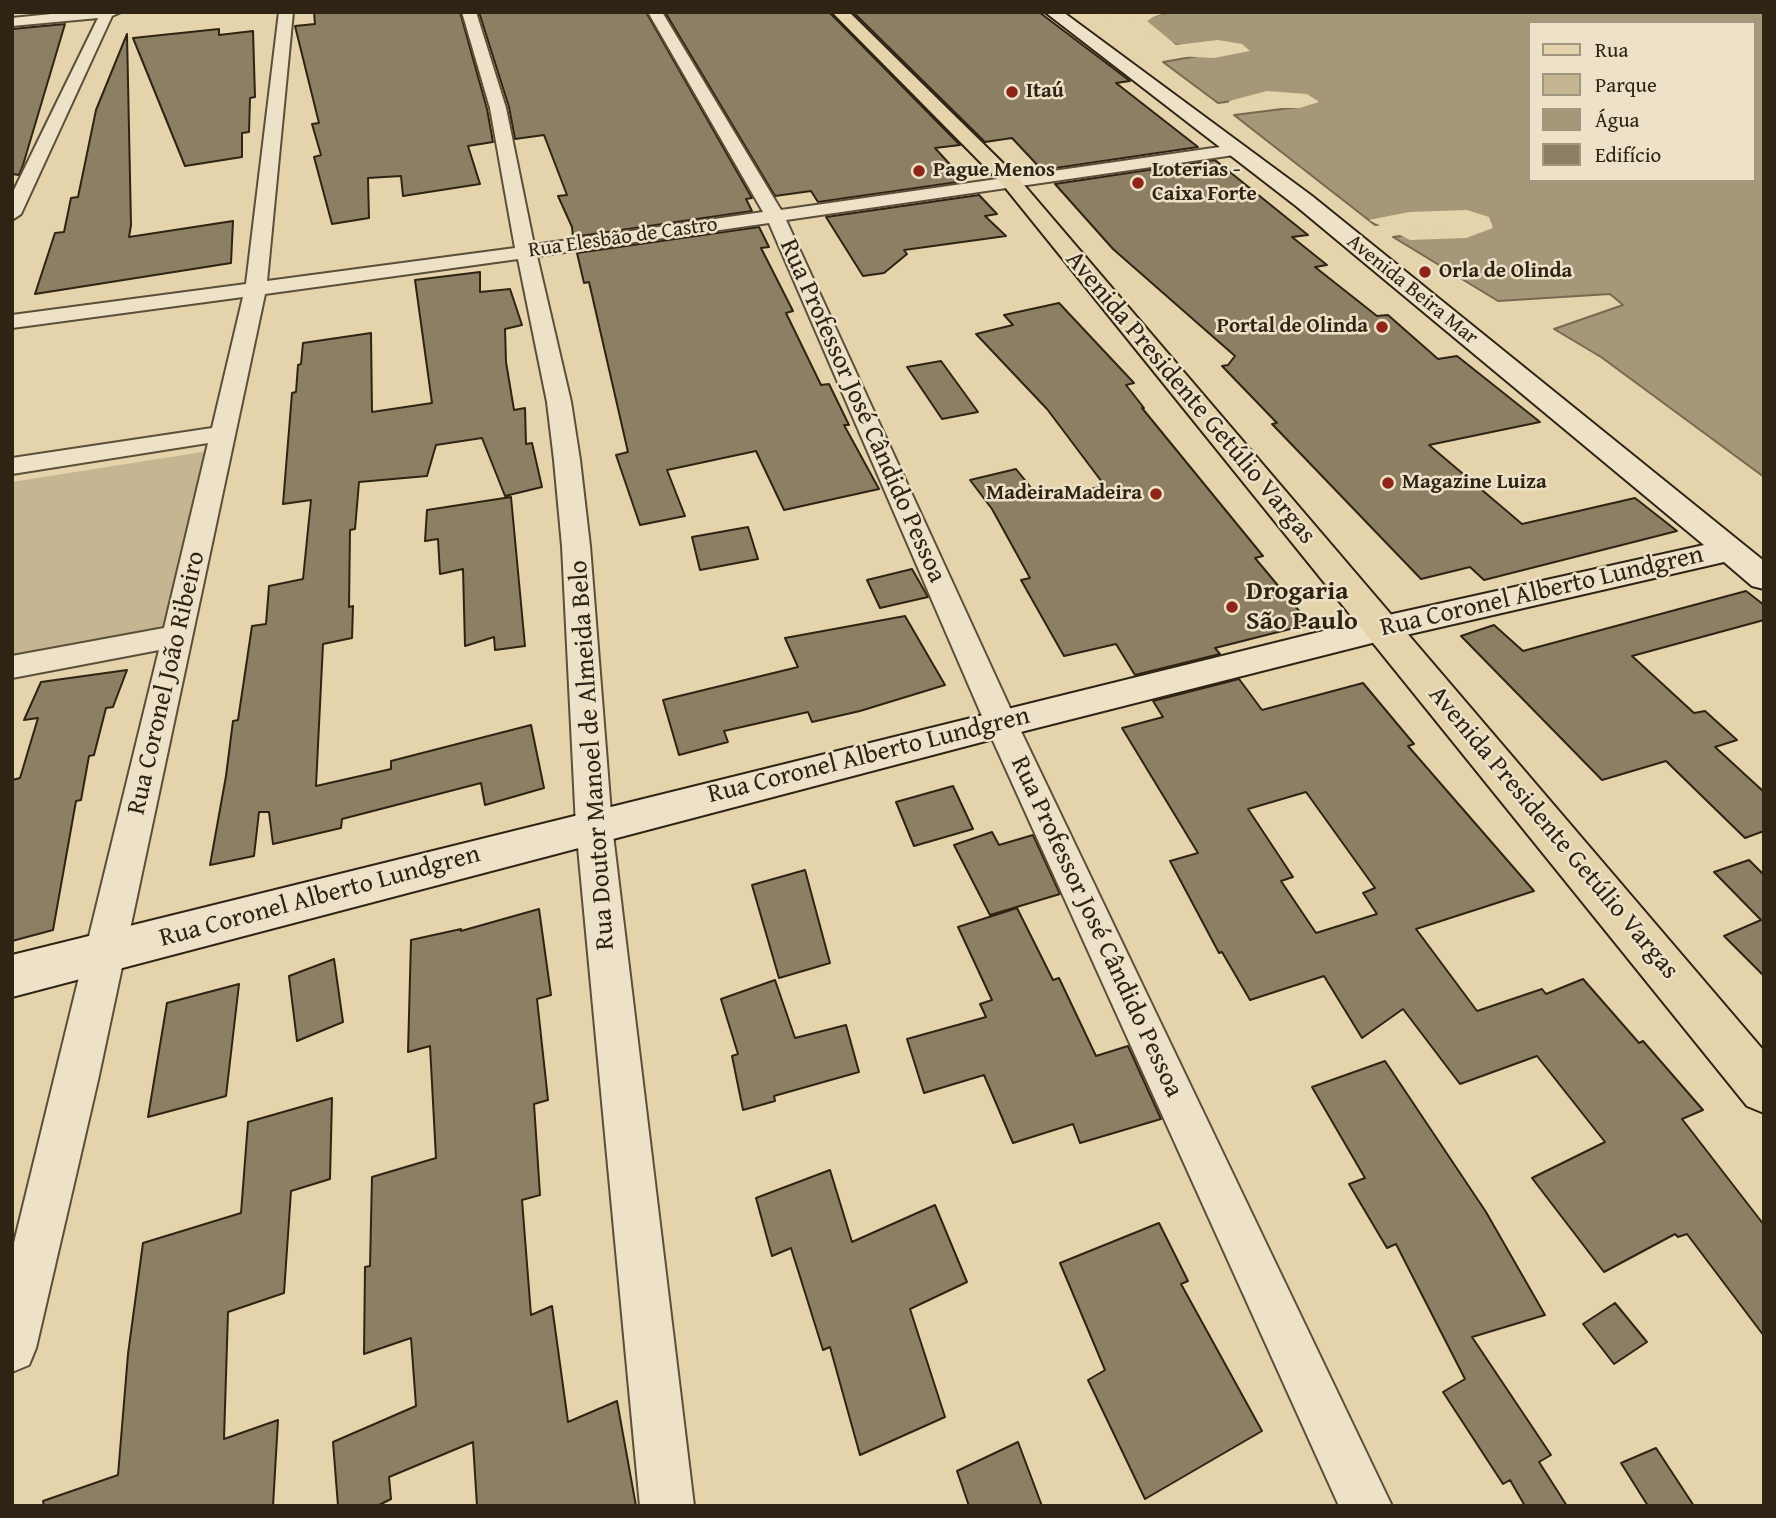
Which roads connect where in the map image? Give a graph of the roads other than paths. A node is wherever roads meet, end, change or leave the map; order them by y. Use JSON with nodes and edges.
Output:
{"nodes":[{"id":1,"x":115,"y":12,"type":"edge"},
{"id":2,"x":286,"y":12,"type":"edge"},
{"id":3,"x":469,"y":12,"type":"edge"},
{"id":4,"x":655,"y":12,"type":"edge"},
{"id":5,"x":840,"y":12,"type":"edge"},
{"id":6,"x":1053,"y":12,"type":"edge"},
{"id":7,"x":106,"y":13,"type":"edge"},
{"id":8,"x":12,"y":22,"type":"edge"},
{"id":9,"x":1234,"y":150,"type":"junction"},
{"id":10,"x":1011,"y":182,"type":"junction"},
{"id":11,"x":12,"y":214,"type":"edge"},
{"id":12,"x":775,"y":216,"type":"junction"},
{"id":13,"x":526,"y":252,"type":"junction"},
{"id":14,"x":256,"y":287,"type":"junction"},
{"id":15,"x":12,"y":322,"type":"edge"},
{"id":16,"x":225,"y":433,"type":"junction"},
{"id":17,"x":12,"y":466,"type":"edge"},
{"id":18,"x":1729,"y":550,"type":"junction"},
{"id":19,"x":1764,"y":578,"type":"edge"},
{"id":20,"x":1384,"y":628,"type":"junction"},
{"id":21,"x":177,"y":636,"type":"junction"},
{"id":22,"x":12,"y":667,"type":"edge"},
{"id":23,"x":1001,"y":723,"type":"junction"},
{"id":24,"x":594,"y":826,"type":"junction"},
{"id":25,"x":106,"y":953,"type":"junction"},
{"id":26,"x":12,"y":976,"type":"edge"},
{"id":27,"x":1764,"y":1089,"type":"edge"},
{"id":28,"x":12,"y":1348,"type":"edge"},
{"id":29,"x":667,"y":1506,"type":"edge"},
{"id":30,"x":1366,"y":1506,"type":"edge"}],
"edges":[{"from":1,"to":7,"type":"street"},
{"from":2,"to":14,"type":"street","name":"Rua Coronel João Ribeiro"},
{"from":3,"to":13,"type":"street","name":"Rua Doutor Manoel de Almeida Belo"},
{"from":4,"to":12,"type":"street","name":"Rua Professor José Cândido Pessoa"},
{"from":5,"to":10,"type":"main road","name":"Avenida Presidente Getúlio Vargas"},
{"from":6,"to":9,"type":"main road","name":"Avenida Beira Mar"},
{"from":7,"to":8,"type":"street"},
{"from":7,"to":11,"type":"street"},
{"from":9,"to":10,"type":"street","name":"Rua Elesbão de Castro"},
{"from":9,"to":18,"type":"main road","name":"Avenida Beira Mar"},
{"from":10,"to":12,"type":"street","name":"Rua Elesbão de Castro"},
{"from":10,"to":20,"type":"main road","name":"Avenida Presidente Getúlio Vargas"},
{"from":12,"to":13,"type":"street","name":"Rua Elesbão de Castro"},
{"from":12,"to":23,"type":"street","name":"Rua Professor José Cândido Pessoa"},
{"from":13,"to":14,"type":"street","name":"Rua Elesbão de Castro"},
{"from":13,"to":24,"type":"street","name":"Rua Doutor Manoel de Almeida Belo"},
{"from":14,"to":15,"type":"street","name":"Rua Elesbão de Castro"},
{"from":14,"to":16,"type":"street","name":"Rua Coronel João Ribeiro"},
{"from":16,"to":17,"type":"street"},
{"from":16,"to":21,"type":"street","name":"Rua Coronel João Ribeiro"},
{"from":18,"to":19,"type":"main road","name":"Avenida Beira Mar"},
{"from":18,"to":20,"type":"main road","name":"Rua Coronel Alberto Lundgren"},
{"from":20,"to":23,"type":"main road","name":"Rua Coronel Alberto Lundgren"},
{"from":20,"to":27,"type":"main road","name":"Avenida Presidente Getúlio Vargas"},
{"from":21,"to":22,"type":"street"},
{"from":21,"to":25,"type":"street","name":"Rua Coronel João Ribeiro"},
{"from":23,"to":24,"type":"main road","name":"Rua Coronel Alberto Lundgren"},
{"from":23,"to":30,"type":"street","name":"Rua Professor José Cândido Pessoa"},
{"from":24,"to":25,"type":"main road","name":"Rua Coronel Alberto Lundgren"},
{"from":24,"to":29,"type":"street","name":"Rua Doutor Manoel de Almeida Belo"},
{"from":25,"to":26,"type":"main road","name":"Rua Coronel Alberto Lundgren"},
{"from":25,"to":28,"type":"street","name":"Rua Coronel João Ribeiro"}]}
